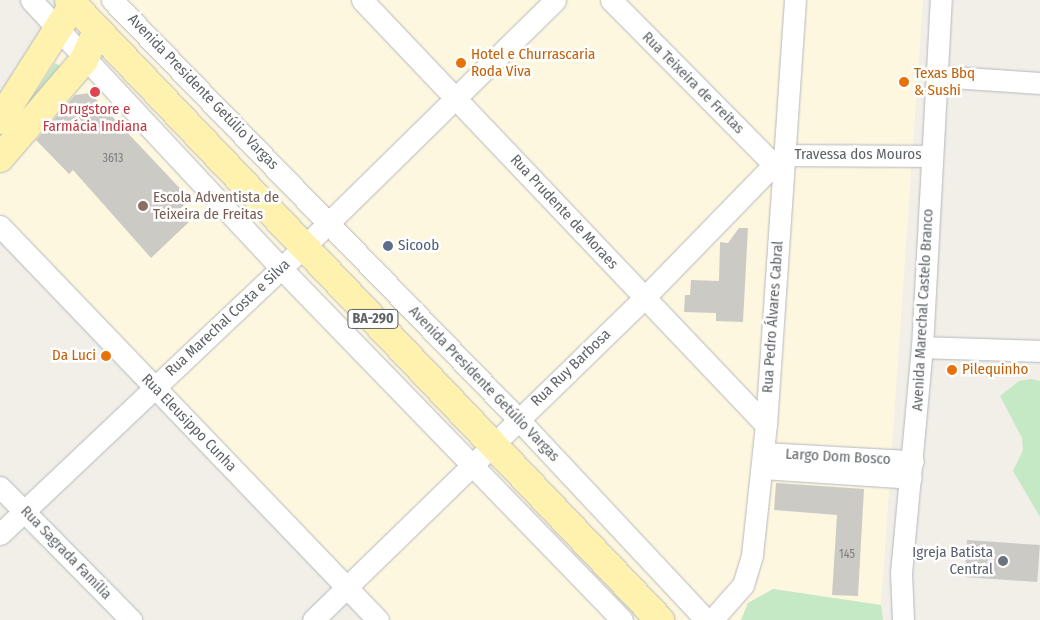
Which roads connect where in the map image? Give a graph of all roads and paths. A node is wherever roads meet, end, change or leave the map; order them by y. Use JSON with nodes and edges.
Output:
{"nodes":[{"id":1,"x":31,"y":0,"type":"edge"},
{"id":2,"x":105,"y":0,"type":"edge"},
{"id":3,"x":112,"y":0,"type":"edge"},
{"id":4,"x":362,"y":0,"type":"edge"},
{"id":5,"x":555,"y":0,"type":"edge"},
{"id":6,"x":611,"y":0,"type":"edge"},
{"id":7,"x":796,"y":0,"type":"edge"},
{"id":8,"x":941,"y":0,"type":"edge"},
{"id":9,"x":73,"y":2,"type":"edge"},
{"id":10,"x":56,"y":30,"type":"junction"},
{"id":11,"x":97,"y":31,"type":"junction"},
{"id":12,"x":84,"y":60,"type":"junction"},
{"id":13,"x":937,"y":76,"type":"junction"},
{"id":14,"x":1040,"y":83,"type":"edge"},
{"id":15,"x":456,"y":98,"type":"junction"},
{"id":16,"x":0,"y":120,"type":"edge"},
{"id":17,"x":932,"y":156,"type":"junction"},
{"id":18,"x":0,"y":158,"type":"edge"},
{"id":19,"x":779,"y":160,"type":"junction"},
{"id":20,"x":329,"y":222,"type":"junction"},
{"id":21,"x":0,"y":226,"type":"edge"},
{"id":22,"x":304,"y":247,"type":"junction"},
{"id":23,"x":281,"y":268,"type":"junction"},
{"id":24,"x":644,"y":297,"type":"junction"},
{"id":25,"x":922,"y":347,"type":"junction"},
{"id":26,"x":1040,"y":351,"type":"edge"},
{"id":27,"x":154,"y":388,"type":"junction"},
{"id":28,"x":518,"y":419,"type":"junction"},
{"id":29,"x":766,"y":425,"type":"junction"},
{"id":30,"x":492,"y":443,"type":"junction"},
{"id":31,"x":762,"y":460,"type":"junction"},
{"id":32,"x":471,"y":464,"type":"junction"},
{"id":33,"x":912,"y":469,"type":"junction"},
{"id":34,"x":0,"y":487,"type":"edge"},
{"id":35,"x":25,"y":510,"type":"junction"},
{"id":36,"x":0,"y":534,"type":"edge"},
{"id":37,"x":348,"y":587,"type":"junction"},
{"id":38,"x":131,"y":620,"type":"edge"},
{"id":39,"x":313,"y":620,"type":"edge"},
{"id":40,"x":378,"y":620,"type":"edge"},
{"id":41,"x":622,"y":620,"type":"edge"},
{"id":42,"x":660,"y":620,"type":"edge"},
{"id":43,"x":706,"y":620,"type":"edge"},
{"id":44,"x":712,"y":620,"type":"edge"},
{"id":45,"x":903,"y":620,"type":"edge"}],
"edges":[{"from":1,"to":10,"type":"street"},
{"from":2,"to":11,"type":"street"},
{"from":3,"to":20,"type":"street","name":"Avenida Presidente Getúlio Vargas"},
{"from":4,"to":15,"type":"street","name":"Rua Prudente de Moraes"},
{"from":5,"to":15,"type":"street"},
{"from":6,"to":19,"type":"street","name":"Rua Teixeira de Freitas"},
{"from":7,"to":19,"type":"street","name":"Rua Pedro Álvares Cabral"},
{"from":8,"to":13,"type":"street","name":"Avenida Marechal Castelo Branco"},
{"from":9,"to":10,"type":"main road"},
{"from":9,"to":11,"type":"main road","number":"BA-290"},
{"from":10,"to":12,"type":"street"},
{"from":10,"to":16,"type":"main road"},
{"from":11,"to":12,"type":"main road"},
{"from":11,"to":22,"type":"main road","number":"BA-290"},
{"from":12,"to":18,"type":"main road"},
{"from":12,"to":23,"type":"street"},
{"from":13,"to":14,"type":"street"},
{"from":13,"to":17,"type":"street","name":"Avenida Marechal Castelo Branco"},
{"from":15,"to":20,"type":"street"},
{"from":15,"to":24,"type":"street","name":"Rua Prudente de Moraes"},
{"from":17,"to":19,"type":"street","name":"Travessa dos Mouros"},
{"from":17,"to":25,"type":"street","name":"Avenida Marechal Castelo Branco"},
{"from":19,"to":24,"type":"street","name":"Rua Ruy Barbosa"},
{"from":19,"to":29,"type":"street","name":"Rua Pedro Álvares Cabral"},
{"from":20,"to":22,"type":"street","name":"Rua Marechal Costa e Silva"},
{"from":20,"to":28,"type":"street","name":"Avenida Presidente Getúlio Vargas"},
{"from":21,"to":27,"type":"street","name":"Rua Eleusippo Cunha"},
{"from":22,"to":23,"type":"street","name":"Rua Marechal Costa e Silva"},
{"from":22,"to":30,"type":"main road","number":"BA-290"},
{"from":23,"to":27,"type":"street","name":"Rua Marechal Costa e Silva"},
{"from":23,"to":32,"type":"street"},
{"from":24,"to":28,"type":"street","name":"Rua Ruy Barbosa"},
{"from":24,"to":29,"type":"street","name":"Rua Prudente de Moraes"},
{"from":25,"to":26,"type":"street"},
{"from":25,"to":33,"type":"street","name":"Avenida Marechal Castelo Branco"},
{"from":27,"to":35,"type":"street","name":"Rua Marechal Costa e Silva"},
{"from":27,"to":37,"type":"street","name":"Rua Eleusippo Cunha"},
{"from":28,"to":30,"type":"street","name":"Rua Ruy Barbosa"},
{"from":28,"to":43,"type":"street","name":"Avenida Presidente Getúlio Vargas"},
{"from":29,"to":31,"type":"street","name":"Rua Pedro Álvares Cabral"},
{"from":30,"to":32,"type":"street","name":"Rua Ruy Barbosa"},
{"from":30,"to":42,"type":"main road","number":"BA-290"},
{"from":31,"to":33,"type":"street","name":"Largo Dom Bosco"},
{"from":31,"to":44,"type":"street","name":"Rua Pedro Álvares Cabral"},
{"from":32,"to":37,"type":"street","name":"Rua Ruy Barbosa"},
{"from":32,"to":41,"type":"street"},
{"from":33,"to":45,"type":"street","name":"Avenida Marechal Castelo Branco"},
{"from":34,"to":35,"type":"street","name":"Rua Sagrada Família"},
{"from":35,"to":36,"type":"street","name":"Rua Marechal Costa e Silva"},
{"from":35,"to":38,"type":"street","name":"Rua Sagrada Família"},
{"from":37,"to":39,"type":"street","name":"Rua Ruy Barbosa"},
{"from":37,"to":40,"type":"street","name":"Rua Eleusippo Cunha"}]}
